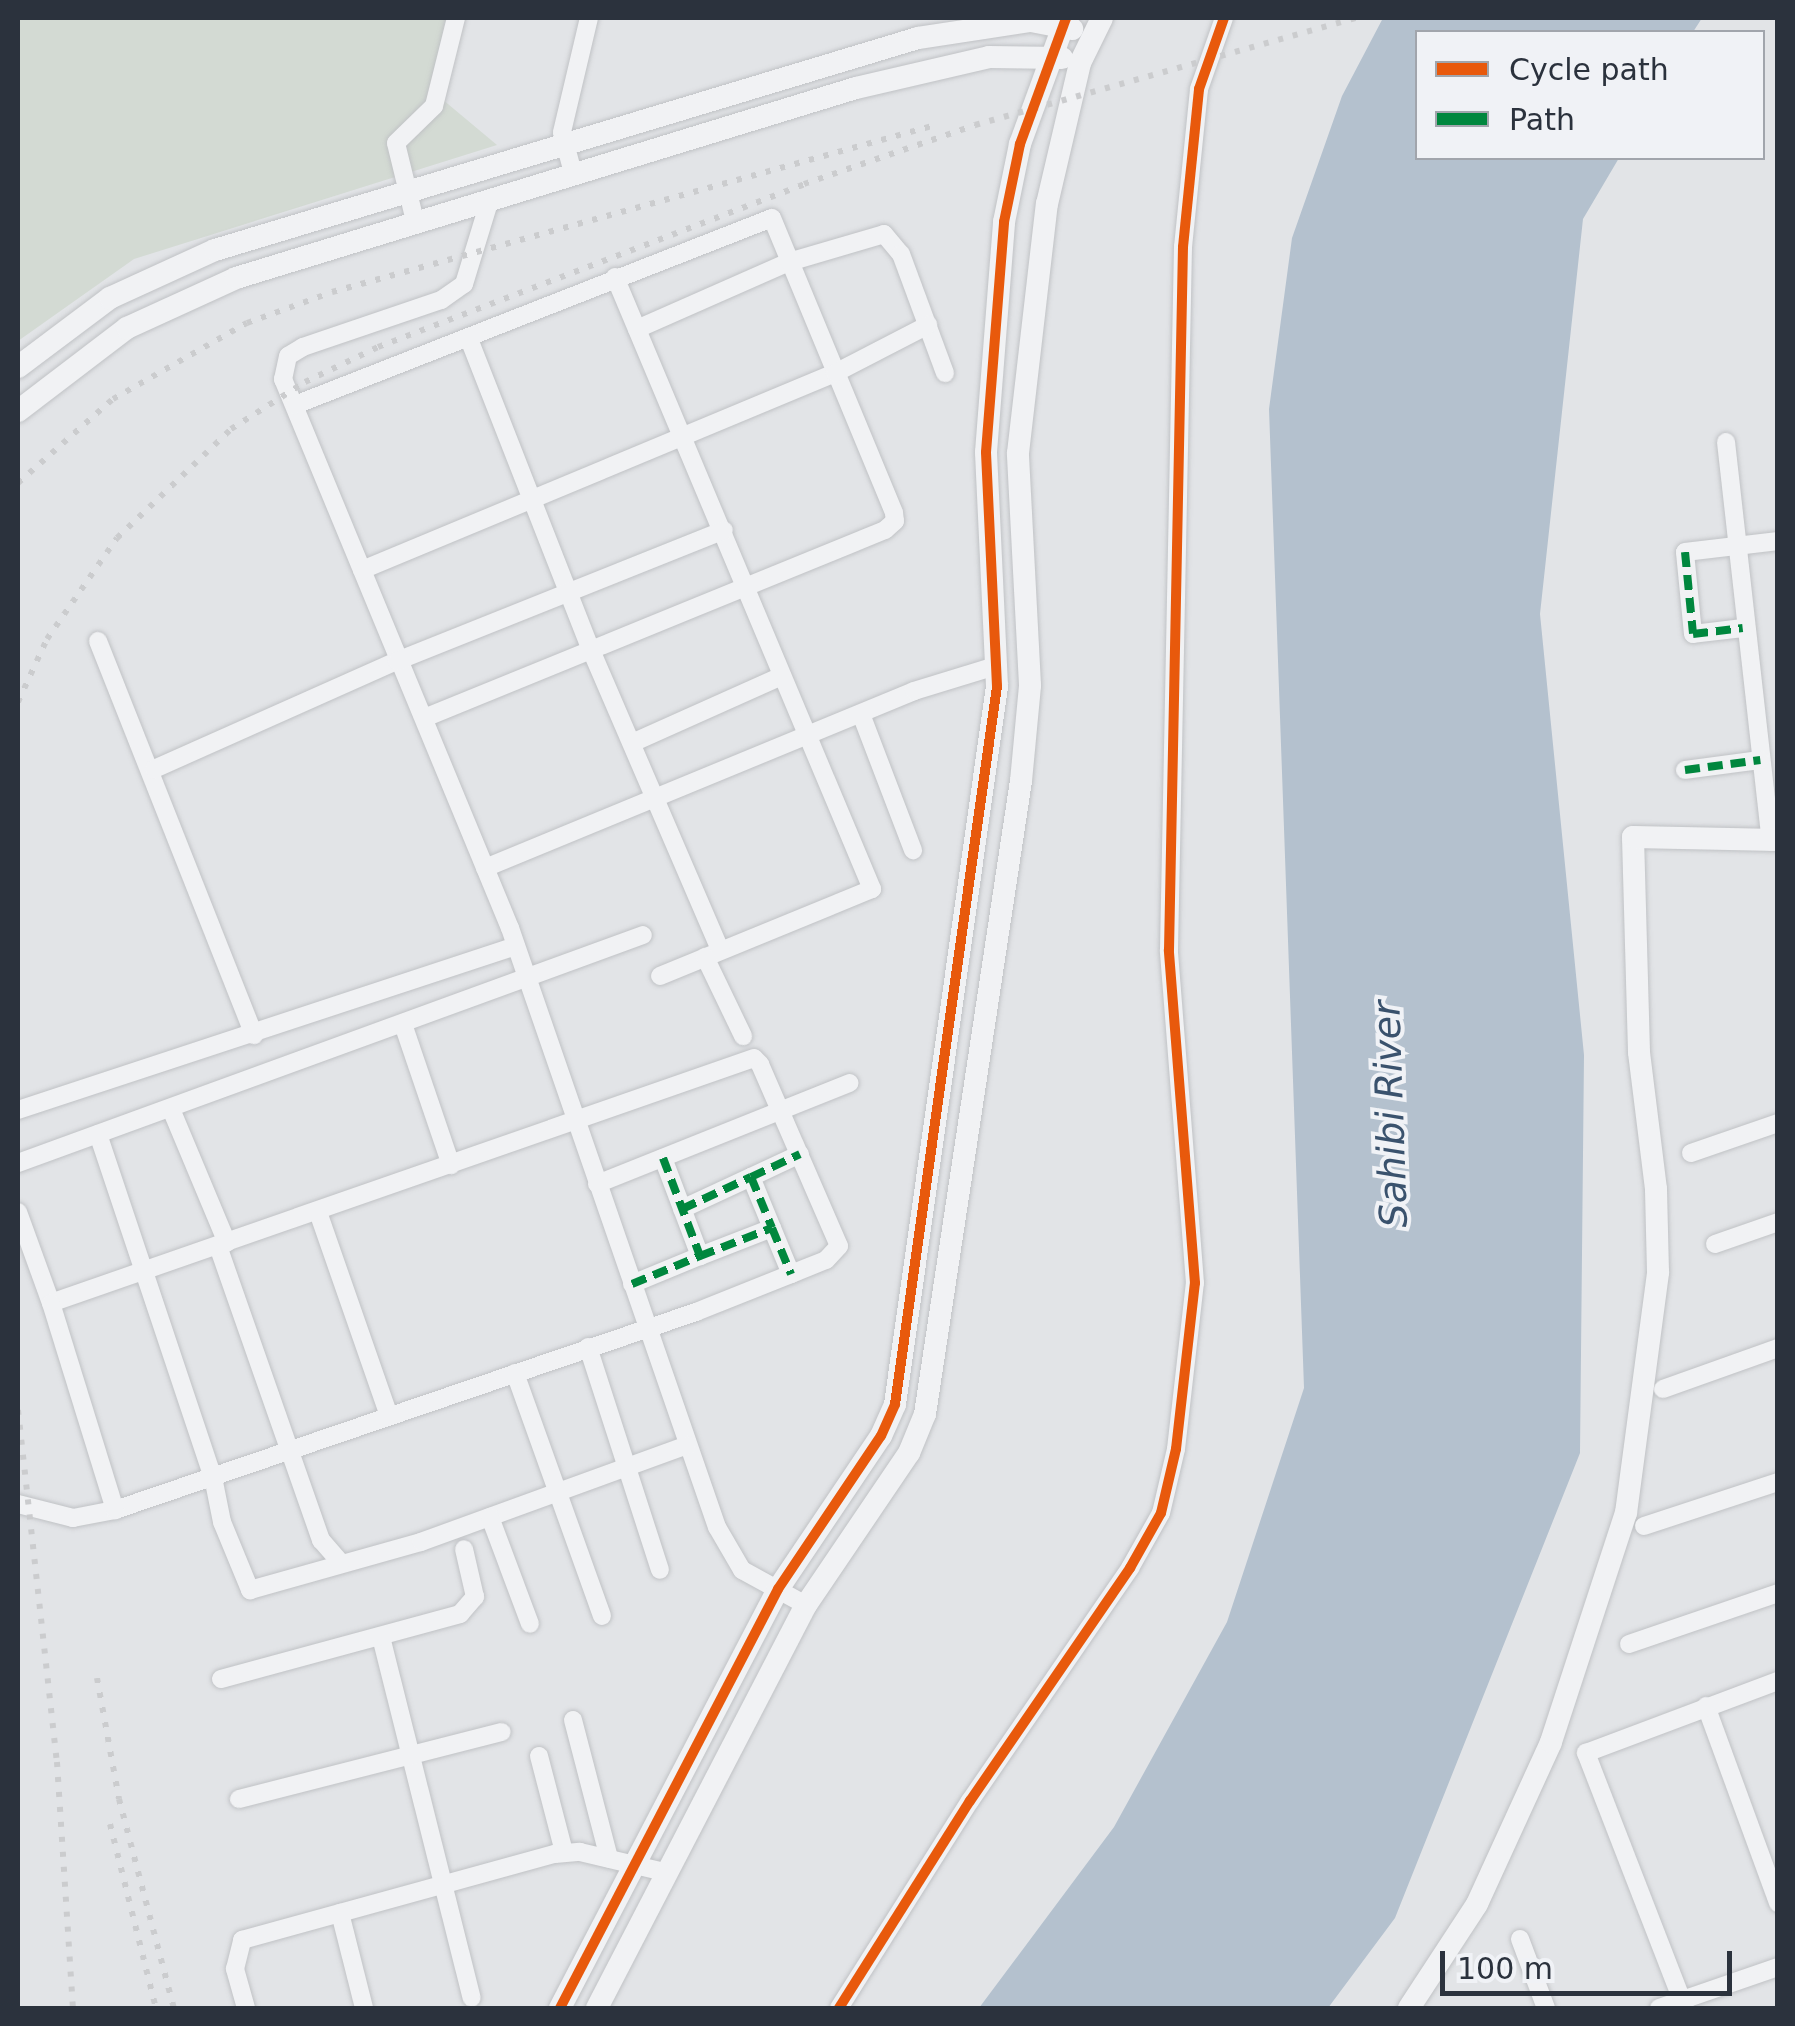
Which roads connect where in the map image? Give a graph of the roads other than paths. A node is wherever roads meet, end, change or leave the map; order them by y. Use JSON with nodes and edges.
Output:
{"nodes":[{"id":1,"x":456,"y":18,"type":"edge"},
{"id":2,"x":589,"y":18,"type":"edge"},
{"id":3,"x":1224,"y":18,"type":"edge"},
{"id":4,"x":1064,"y":22,"type":"edge"},
{"id":5,"x":1098,"y":26,"type":"edge"},
{"id":6,"x":1049,"y":55,"type":"junction"},
{"id":7,"x":1080,"y":63,"type":"junction"},
{"id":8,"x":566,"y":146,"type":"junction"},
{"id":9,"x":573,"y":173,"type":"junction"},
{"id":10,"x":407,"y":191,"type":"junction"},
{"id":11,"x":490,"y":199,"type":"junction"},
{"id":12,"x":416,"y":221,"type":"junction"},
{"id":13,"x":789,"y":262,"type":"junction"},
{"id":14,"x":615,"y":277,"type":"junction"},
{"id":15,"x":928,"y":325,"type":"junction"},
{"id":16,"x":637,"y":329,"type":"junction"},
{"id":17,"x":470,"y":338,"type":"junction"},
{"id":18,"x":18,"y":367,"type":"edge"},
{"id":19,"x":834,"y":373,"type":"junction"},
{"id":20,"x":945,"y":373,"type":"dead end"},
{"id":21,"x":294,"y":405,"type":"junction"},
{"id":22,"x":18,"y":412,"type":"edge"},
{"id":23,"x":685,"y":436,"type":"junction"},
{"id":24,"x":1726,"y":442,"type":"dead end"},
{"id":25,"x":533,"y":499,"type":"junction"},
{"id":26,"x":724,"y":530,"type":"junction"},
{"id":27,"x":1778,"y":541,"type":"edge"},
{"id":28,"x":1736,"y":547,"type":"junction"},
{"id":29,"x":362,"y":570,"type":"junction"},
{"id":30,"x":747,"y":586,"type":"junction"},
{"id":31,"x":571,"y":588,"type":"junction"},
{"id":32,"x":1743,"y":628,"type":"junction"},
{"id":33,"x":98,"y":641,"type":"dead end"},
{"id":34,"x":591,"y":650,"type":"junction"},
{"id":35,"x":396,"y":660,"type":"junction"},
{"id":36,"x":996,"y":666,"type":"junction"},
{"id":37,"x":782,"y":676,"type":"junction"},
{"id":38,"x":861,"y":714,"type":"junction"},
{"id":39,"x":424,"y":718,"type":"junction"},
{"id":40,"x":806,"y":738,"type":"junction"},
{"id":41,"x":632,"y":743,"type":"junction"},
{"id":42,"x":1760,"y":760,"type":"junction"},
{"id":43,"x":154,"y":769,"type":"junction"},
{"id":44,"x":1685,"y":770,"type":"dead end"},
{"id":45,"x":657,"y":800,"type":"junction"},
{"id":46,"x":1774,"y":841,"type":"edge"},
{"id":47,"x":913,"y":850,"type":"dead end"},
{"id":48,"x":486,"y":868,"type":"junction"},
{"id":49,"x":643,"y":935,"type":"dead end"},
{"id":50,"x":516,"y":946,"type":"junction"},
{"id":51,"x":712,"y":954,"type":"junction"},
{"id":52,"x":660,"y":976,"type":"dead end"},
{"id":53,"x":528,"y":981,"type":"junction"},
{"id":54,"x":404,"y":1027,"type":"junction"},
{"id":55,"x":254,"y":1035,"type":"junction"},
{"id":56,"x":743,"y":1036,"type":"dead end"},
{"id":57,"x":850,"y":1083,"type":"dead end"},
{"id":58,"x":172,"y":1109,"type":"junction"},
{"id":59,"x":18,"y":1110,"type":"edge"},
{"id":60,"x":782,"y":1111,"type":"junction"},
{"id":61,"x":575,"y":1123,"type":"junction"},
{"id":62,"x":1778,"y":1124,"type":"edge"},
{"id":63,"x":98,"y":1134,"type":"junction"},
{"id":64,"x":1691,"y":1153,"type":"dead end"},
{"id":65,"x":800,"y":1154,"type":"junction"},
{"id":66,"x":663,"y":1158,"type":"junction"},
{"id":67,"x":18,"y":1163,"type":"edge"},
{"id":68,"x":451,"y":1165,"type":"junction"},
{"id":69,"x":751,"y":1177,"type":"junction"},
{"id":70,"x":598,"y":1184,"type":"junction"},
{"id":71,"x":682,"y":1209,"type":"junction"},
{"id":72,"x":18,"y":1212,"type":"edge"},
{"id":73,"x":318,"y":1212,"type":"junction"},
{"id":74,"x":1778,"y":1222,"type":"edge"},
{"id":75,"x":772,"y":1228,"type":"junction"},
{"id":76,"x":222,"y":1244,"type":"junction"},
{"id":77,"x":1715,"y":1244,"type":"dead end"},
{"id":78,"x":700,"y":1256,"type":"junction"},
{"id":79,"x":143,"y":1272,"type":"junction"},
{"id":80,"x":791,"y":1274,"type":"junction"},
{"id":81,"x":632,"y":1284,"type":"junction"},
{"id":82,"x":51,"y":1303,"type":"junction"},
{"id":83,"x":646,"y":1326,"type":"junction"},
{"id":84,"x":588,"y":1347,"type":"junction"},
{"id":85,"x":1778,"y":1348,"type":"edge"},
{"id":86,"x":515,"y":1372,"type":"junction"},
{"id":87,"x":1663,"y":1389,"type":"dead end"},
{"id":88,"x":389,"y":1416,"type":"junction"},
{"id":89,"x":688,"y":1445,"type":"junction"},
{"id":90,"x":289,"y":1451,"type":"junction"},
{"id":91,"x":627,"y":1467,"type":"junction"},
{"id":92,"x":213,"y":1477,"type":"junction"},
{"id":93,"x":1778,"y":1482,"type":"edge"},
{"id":94,"x":558,"y":1492,"type":"junction"},
{"id":95,"x":18,"y":1504,"type":"edge"},
{"id":96,"x":115,"y":1510,"type":"junction"},
{"id":97,"x":490,"y":1517,"type":"junction"},
{"id":98,"x":1644,"y":1526,"type":"dead end"},
{"id":99,"x":464,"y":1549,"type":"dead end"},
{"id":100,"x":341,"y":1562,"type":"junction"},
{"id":101,"x":660,"y":1570,"type":"dead end"},
{"id":102,"x":778,"y":1589,"type":"junction"},
{"id":103,"x":1778,"y":1593,"type":"edge"},
{"id":104,"x":806,"y":1605,"type":"junction"},
{"id":105,"x":602,"y":1616,"type":"dead end"},
{"id":106,"x":530,"y":1624,"type":"dead end"},
{"id":107,"x":381,"y":1637,"type":"junction"},
{"id":108,"x":1630,"y":1644,"type":"dead end"},
{"id":109,"x":221,"y":1679,"type":"dead end"},
{"id":110,"x":1778,"y":1681,"type":"edge"},
{"id":111,"x":1706,"y":1706,"type":"junction"},
{"id":112,"x":574,"y":1720,"type":"dead end"},
{"id":113,"x":502,"y":1732,"type":"dead end"},
{"id":114,"x":412,"y":1755,"type":"junction"},
{"id":115,"x":539,"y":1756,"type":"dead end"},
{"id":116,"x":238,"y":1799,"type":"dead end"},
{"id":117,"x":564,"y":1852,"type":"junction"},
{"id":118,"x":610,"y":1858,"type":"junction"},
{"id":119,"x":634,"y":1862,"type":"junction"},
{"id":120,"x":668,"y":1874,"type":"junction"},
{"id":121,"x":446,"y":1884,"type":"junction"},
{"id":122,"x":1778,"y":1903,"type":"edge"},
{"id":123,"x":340,"y":1913,"type":"junction"},
{"id":124,"x":1520,"y":1939,"type":"dead end"},
{"id":125,"x":1778,"y":1967,"type":"edge"},
{"id":126,"x":472,"y":1998,"type":"dead end"},
{"id":127,"x":1682,"y":2005,"type":"edge"},
{"id":128,"x":246,"y":2008,"type":"edge"},
{"id":129,"x":364,"y":2008,"type":"edge"},
{"id":130,"x":560,"y":2008,"type":"edge"},
{"id":131,"x":597,"y":2008,"type":"edge"},
{"id":132,"x":839,"y":2008,"type":"edge"},
{"id":133,"x":1409,"y":2008,"type":"edge"},
{"id":134,"x":1546,"y":2008,"type":"edge"},
{"id":135,"x":1659,"y":2008,"type":"edge"}],
"edges":[{"from":1,"to":10,"type":"street"},
{"from":2,"to":8,"type":"street"},
{"from":3,"to":132,"type":"street"},
{"from":4,"to":5,"type":"street"},
{"from":4,"to":6,"type":"street"},
{"from":4,"to":8,"type":"street"},
{"from":5,"to":7,"type":"street"},
{"from":6,"to":7,"type":"street"},
{"from":6,"to":9,"type":"street"},
{"from":6,"to":36,"type":"street"},
{"from":7,"to":104,"type":"street"},
{"from":8,"to":9,"type":"street"},
{"from":8,"to":10,"type":"street"},
{"from":9,"to":11,"type":"street"},
{"from":10,"to":12,"type":"street"},
{"from":10,"to":18,"type":"street"},
{"from":11,"to":12,"type":"street"},
{"from":11,"to":21,"type":"street"},
{"from":12,"to":22,"type":"street"},
{"from":13,"to":14,"type":"street"},
{"from":13,"to":15,"type":"street"},
{"from":13,"to":16,"type":"street"},
{"from":13,"to":19,"type":"street"},
{"from":14,"to":16,"type":"street"},
{"from":14,"to":17,"type":"street"},
{"from":15,"to":19,"type":"street"},
{"from":15,"to":20,"type":"street"},
{"from":16,"to":23,"type":"street"},
{"from":17,"to":21,"type":"street"},
{"from":17,"to":25,"type":"street"},
{"from":19,"to":23,"type":"street"},
{"from":19,"to":30,"type":"street"},
{"from":21,"to":29,"type":"street"},
{"from":23,"to":25,"type":"street"},
{"from":23,"to":26,"type":"street"},
{"from":24,"to":28,"type":"street"},
{"from":25,"to":29,"type":"street"},
{"from":25,"to":31,"type":"street"},
{"from":26,"to":30,"type":"street"},
{"from":26,"to":31,"type":"street"},
{"from":27,"to":28,"type":"street"},
{"from":28,"to":32,"type":"street"},
{"from":28,"to":32,"type":"street"},
{"from":29,"to":35,"type":"street"},
{"from":30,"to":34,"type":"street"},
{"from":30,"to":37,"type":"street"},
{"from":31,"to":34,"type":"street"},
{"from":31,"to":35,"type":"street"},
{"from":32,"to":42,"type":"street"},
{"from":33,"to":43,"type":"street"},
{"from":34,"to":39,"type":"street"},
{"from":34,"to":41,"type":"street"},
{"from":35,"to":39,"type":"street"},
{"from":35,"to":43,"type":"street"},
{"from":36,"to":38,"type":"street"},
{"from":36,"to":102,"type":"street"},
{"from":37,"to":40,"type":"street"},
{"from":37,"to":41,"type":"street"},
{"from":38,"to":40,"type":"street"},
{"from":38,"to":47,"type":"street"},
{"from":39,"to":48,"type":"street"},
{"from":40,"to":45,"type":"street"},
{"from":40,"to":51,"type":"street"},
{"from":41,"to":45,"type":"street"},
{"from":42,"to":44,"type":"street"},
{"from":42,"to":46,"type":"street"},
{"from":43,"to":55,"type":"street"},
{"from":45,"to":48,"type":"street"},
{"from":45,"to":51,"type":"street"},
{"from":46,"to":133,"type":"street"},
{"from":48,"to":50,"type":"street"},
{"from":49,"to":53,"type":"street"},
{"from":50,"to":53,"type":"street"},
{"from":50,"to":55,"type":"street"},
{"from":51,"to":52,"type":"street"},
{"from":51,"to":56,"type":"street"},
{"from":53,"to":54,"type":"street"},
{"from":53,"to":61,"type":"street"},
{"from":54,"to":58,"type":"street"},
{"from":54,"to":68,"type":"street"},
{"from":55,"to":59,"type":"street"},
{"from":57,"to":60,"type":"street"},
{"from":58,"to":63,"type":"street"},
{"from":58,"to":76,"type":"street"},
{"from":60,"to":61,"type":"street"},
{"from":60,"to":65,"type":"street"},
{"from":60,"to":66,"type":"street"},
{"from":61,"to":68,"type":"street"},
{"from":61,"to":70,"type":"street"},
{"from":62,"to":64,"type":"street"},
{"from":63,"to":67,"type":"street"},
{"from":63,"to":79,"type":"street"},
{"from":65,"to":69,"type":"street"},
{"from":65,"to":80,"type":"street"},
{"from":66,"to":70,"type":"street"},
{"from":66,"to":71,"type":"street"},
{"from":68,"to":73,"type":"street"},
{"from":69,"to":71,"type":"street"},
{"from":69,"to":75,"type":"street"},
{"from":70,"to":81,"type":"street"},
{"from":71,"to":78,"type":"street"},
{"from":72,"to":82,"type":"street"},
{"from":73,"to":76,"type":"street"},
{"from":73,"to":88,"type":"street"},
{"from":74,"to":77,"type":"street"},
{"from":75,"to":78,"type":"street"},
{"from":75,"to":80,"type":"street"},
{"from":76,"to":79,"type":"street"},
{"from":76,"to":90,"type":"street"},
{"from":78,"to":81,"type":"street"},
{"from":79,"to":82,"type":"street"},
{"from":79,"to":92,"type":"street"},
{"from":80,"to":83,"type":"street"},
{"from":81,"to":83,"type":"street"},
{"from":82,"to":96,"type":"street"},
{"from":83,"to":84,"type":"street"},
{"from":83,"to":89,"type":"street"},
{"from":84,"to":86,"type":"street"},
{"from":84,"to":91,"type":"street"},
{"from":85,"to":87,"type":"street"},
{"from":86,"to":88,"type":"street"},
{"from":86,"to":94,"type":"street"},
{"from":88,"to":90,"type":"street"},
{"from":89,"to":91,"type":"street"},
{"from":89,"to":102,"type":"street"},
{"from":90,"to":92,"type":"street"},
{"from":90,"to":100,"type":"street"},
{"from":91,"to":94,"type":"street"},
{"from":91,"to":101,"type":"street"},
{"from":92,"to":96,"type":"street"},
{"from":92,"to":100,"type":"street"},
{"from":93,"to":98,"type":"street"},
{"from":94,"to":97,"type":"street"},
{"from":94,"to":105,"type":"street"},
{"from":95,"to":96,"type":"street"},
{"from":97,"to":100,"type":"street"},
{"from":97,"to":106,"type":"street"},
{"from":99,"to":107,"type":"street"},
{"from":102,"to":104,"type":"street"},
{"from":102,"to":119,"type":"street"},
{"from":103,"to":108,"type":"street"},
{"from":104,"to":120,"type":"street"},
{"from":107,"to":109,"type":"street"},
{"from":107,"to":114,"type":"street"},
{"from":110,"to":111,"type":"street"},
{"from":111,"to":122,"type":"street"},
{"from":111,"to":127,"type":"street"},
{"from":112,"to":118,"type":"street"},
{"from":113,"to":114,"type":"street"},
{"from":114,"to":116,"type":"street"},
{"from":114,"to":121,"type":"street"},
{"from":115,"to":117,"type":"street"},
{"from":117,"to":118,"type":"street"},
{"from":117,"to":121,"type":"street"},
{"from":118,"to":119,"type":"street"},
{"from":119,"to":120,"type":"street"},
{"from":119,"to":130,"type":"street"},
{"from":120,"to":131,"type":"street"},
{"from":121,"to":123,"type":"street"},
{"from":121,"to":126,"type":"street"},
{"from":123,"to":128,"type":"street"},
{"from":123,"to":129,"type":"street"},
{"from":124,"to":134,"type":"street"},
{"from":125,"to":127,"type":"street"},
{"from":127,"to":135,"type":"street"}]}
